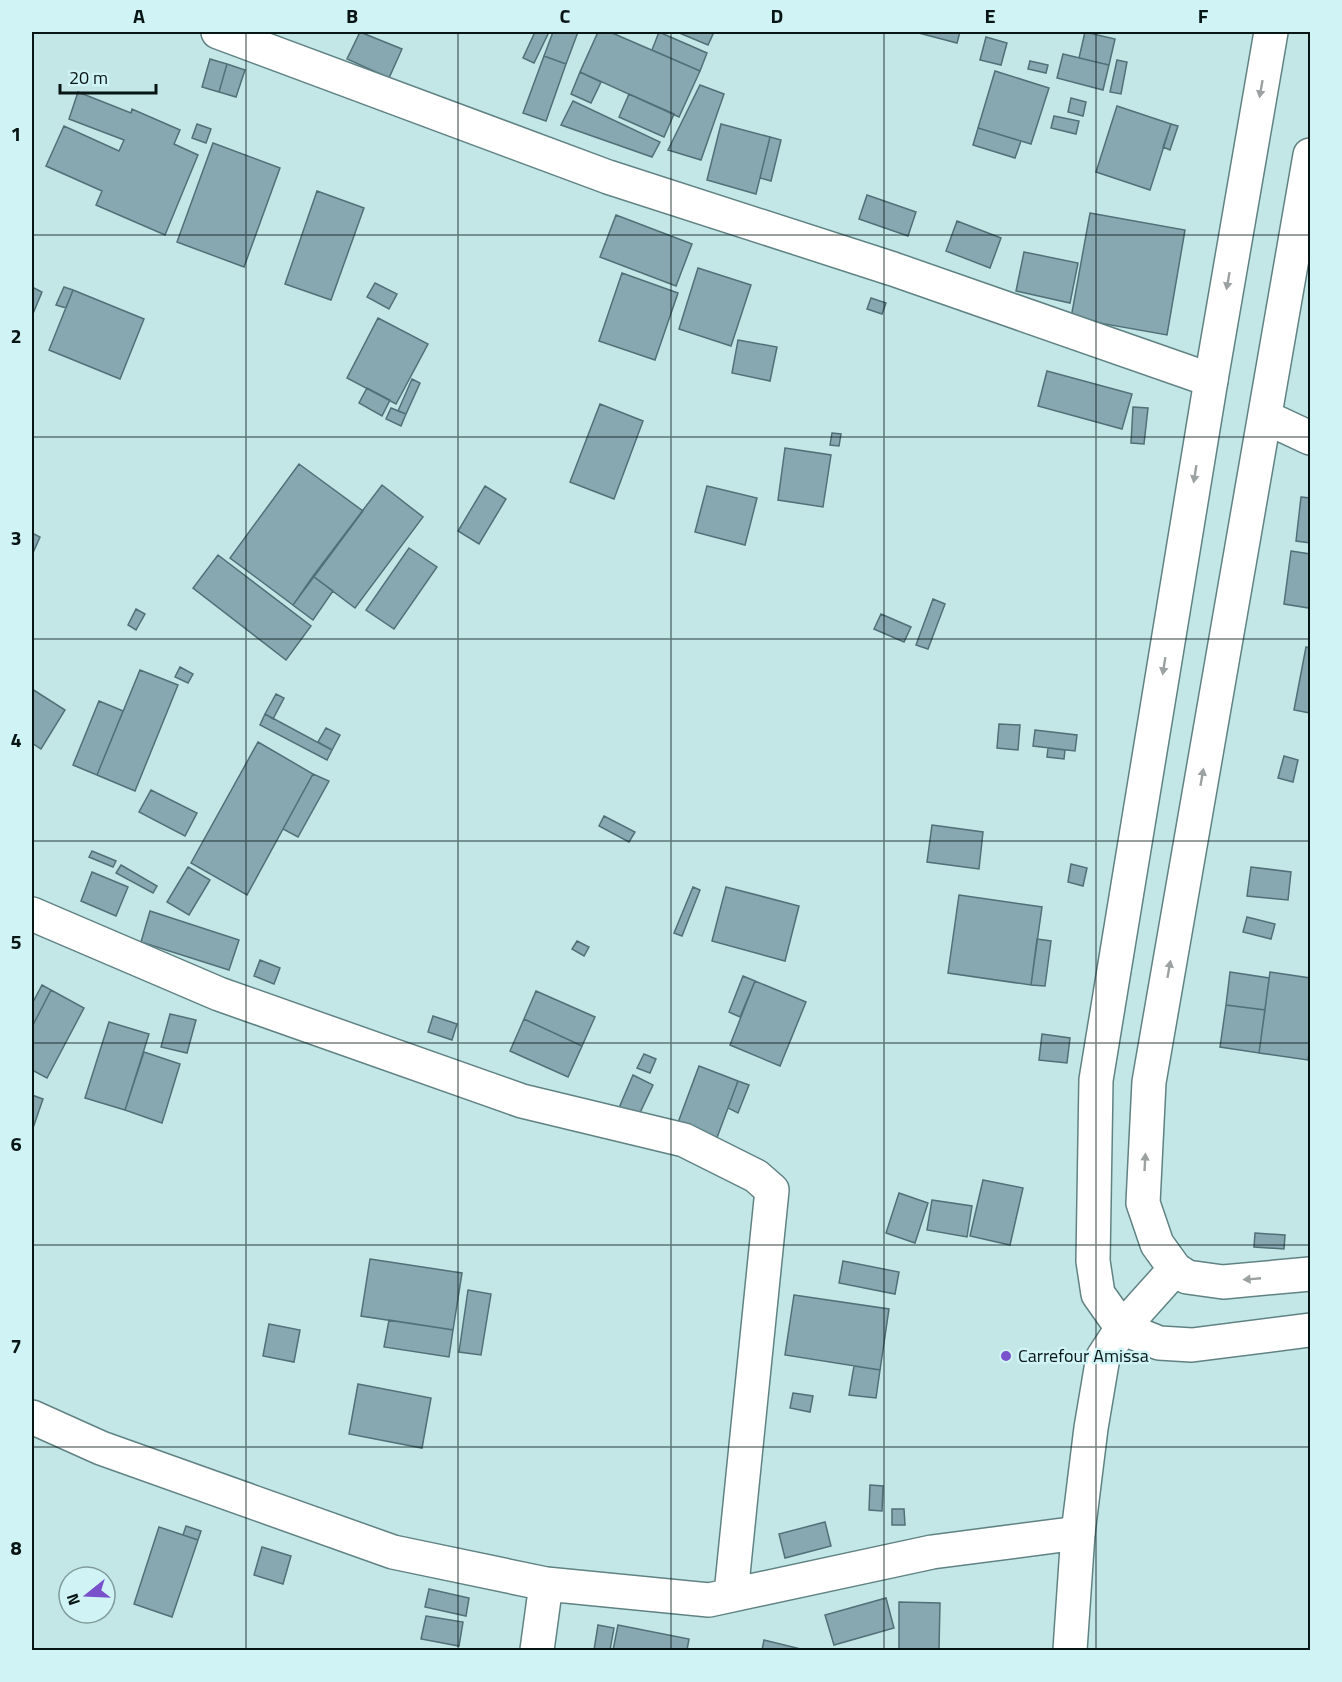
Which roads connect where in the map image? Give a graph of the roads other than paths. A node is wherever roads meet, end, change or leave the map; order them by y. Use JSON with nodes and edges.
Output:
{"nodes":[{"id":1,"x":218,"y":32,"type":"edge"},
{"id":2,"x":1271,"y":32,"type":"edge"},
{"id":3,"x":1311,"y":154,"type":"edge"},
{"id":4,"x":1211,"y":380,"type":"junction"},
{"id":5,"x":1265,"y":417,"type":"junction"},
{"id":6,"x":1311,"y":438,"type":"edge"},
{"id":7,"x":32,"y":914,"type":"edge"},
{"id":8,"x":1175,"y":1269,"type":"junction"},
{"id":9,"x":1311,"y":1274,"type":"edge"},
{"id":10,"x":1122,"y":1328,"type":"junction"},
{"id":11,"x":1311,"y":1330,"type":"edge"},
{"id":12,"x":32,"y":1417,"type":"edge"},
{"id":13,"x":1078,"y":1533,"type":"junction"},
{"id":14,"x":546,"y":1584,"type":"junction"},
{"id":15,"x":731,"y":1594,"type":"junction"},
{"id":16,"x":537,"y":1650,"type":"edge"},
{"id":17,"x":1070,"y":1650,"type":"edge"}],
"edges":[{"from":1,"to":4,"type":"street"},
{"from":2,"to":4,"type":"street","one_way":true},
{"from":3,"to":5,"type":"street"},
{"from":4,"to":10,"type":"street","one_way":true},
{"from":5,"to":6,"type":"street"},
{"from":8,"to":5,"type":"street","one_way":true},
{"from":7,"to":15,"type":"street"},
{"from":9,"to":8,"type":"street","one_way":true},
{"from":8,"to":10,"type":"street"},
{"from":10,"to":11,"type":"street"},
{"from":10,"to":13,"type":"street"},
{"from":12,"to":14,"type":"street"},
{"from":13,"to":15,"type":"street"},
{"from":13,"to":17,"type":"street"},
{"from":14,"to":15,"type":"street"},
{"from":14,"to":16,"type":"street"}]}
